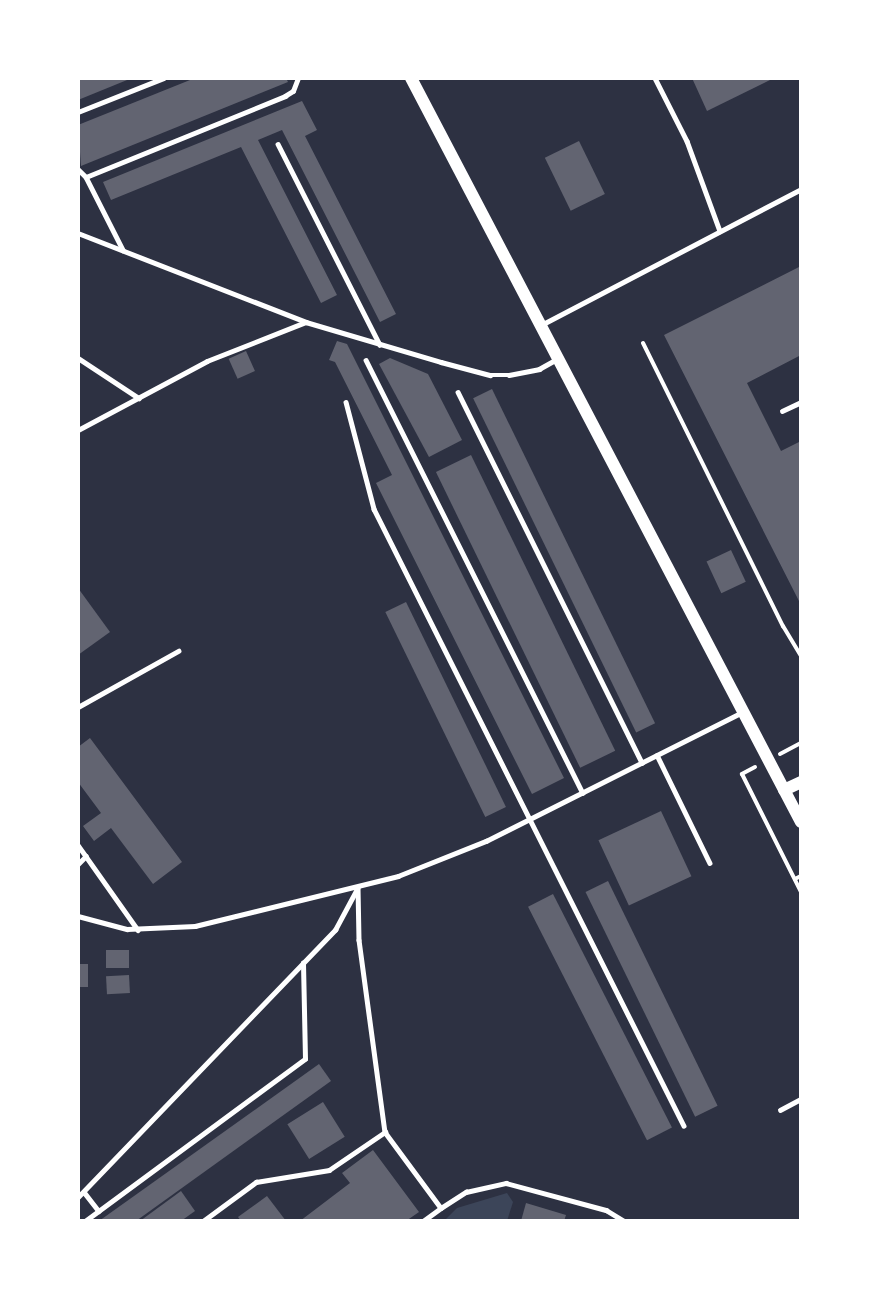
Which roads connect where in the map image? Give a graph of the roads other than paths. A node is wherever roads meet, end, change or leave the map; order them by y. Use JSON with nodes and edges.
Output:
{"nodes":[{"id":1,"x":164,"y":78,"type":"edge"},
{"id":2,"x":298,"y":78,"type":"edge"},
{"id":3,"x":411,"y":78,"type":"edge"},
{"id":4,"x":655,"y":78,"type":"edge"},
{"id":5,"x":78,"y":112,"type":"edge"},
{"id":6,"x":278,"y":144,"type":"dead end"},
{"id":7,"x":78,"y":169,"type":"edge"},
{"id":8,"x":86,"y":177,"type":"junction"},
{"id":9,"x":801,"y":189,"type":"edge"},
{"id":10,"x":720,"y":231,"type":"junction"},
{"id":11,"x":78,"y":233,"type":"edge"},
{"id":12,"x":124,"y":251,"type":"junction"},
{"id":13,"x":306,"y":322,"type":"junction"},
{"id":14,"x":540,"y":326,"type":"junction"},
{"id":15,"x":380,"y":345,"type":"junction"},
{"id":16,"x":78,"y":358,"type":"edge"},
{"id":17,"x":557,"y":359,"type":"junction"},
{"id":18,"x":366,"y":360,"type":"dead end"},
{"id":19,"x":458,"y":392,"type":"dead end"},
{"id":20,"x":139,"y":398,"type":"junction"},
{"id":21,"x":346,"y":402,"type":"dead end"},
{"id":22,"x":801,"y":402,"type":"edge"},
{"id":23,"x":782,"y":411,"type":"dead end"},
{"id":24,"x":78,"y":430,"type":"edge"},
{"id":25,"x":178,"y":651,"type":"dead end"},
{"id":26,"x":78,"y":707,"type":"edge"},
{"id":27,"x":743,"y":712,"type":"junction"},
{"id":28,"x":657,"y":755,"type":"junction"},
{"id":29,"x":642,"y":762,"type":"junction"},
{"id":30,"x":801,"y":782,"type":"edge"},
{"id":31,"x":784,"y":790,"type":"junction"},
{"id":32,"x":583,"y":793,"type":"junction"},
{"id":33,"x":529,"y":820,"type":"junction"},
{"id":34,"x":801,"y":822,"type":"edge"},
{"id":35,"x":78,"y":845,"type":"edge"},
{"id":36,"x":86,"y":856,"type":"junction"},
{"id":37,"x":710,"y":863,"type":"dead end"},
{"id":38,"x":78,"y":864,"type":"edge"},
{"id":39,"x":358,"y":887,"type":"junction"},
{"id":40,"x":78,"y":916,"type":"edge"},
{"id":41,"x":138,"y":930,"type":"junction"},
{"id":42,"x":303,"y":963,"type":"junction"},
{"id":43,"x":801,"y":1099,"type":"edge"},
{"id":44,"x":780,"y":1110,"type":"dead end"},
{"id":45,"x":684,"y":1126,"type":"dead end"},
{"id":46,"x":385,"y":1132,"type":"junction"},
{"id":47,"x":84,"y":1192,"type":"junction"},
{"id":48,"x":78,"y":1197,"type":"edge"},
{"id":49,"x":441,"y":1208,"type":"junction"},
{"id":50,"x":99,"y":1211,"type":"junction"},
{"id":51,"x":86,"y":1221,"type":"edge"},
{"id":52,"x":203,"y":1221,"type":"edge"},
{"id":53,"x":423,"y":1221,"type":"edge"},
{"id":54,"x":624,"y":1221,"type":"edge"}],
"edges":[{"from":1,"to":5,"type":"lane"},
{"from":2,"to":8,"type":"lane"},
{"from":3,"to":14,"type":"main road"},
{"from":4,"to":10,"type":"lane"},
{"from":6,"to":15,"type":"lane"},
{"from":7,"to":8,"type":"lane"},
{"from":8,"to":12,"type":"lane"},
{"from":9,"to":10,"type":"lane"},
{"from":10,"to":14,"type":"lane"},
{"from":11,"to":12,"type":"lane"},
{"from":12,"to":13,"type":"lane"},
{"from":13,"to":15,"type":"lane"},
{"from":13,"to":20,"type":"lane"},
{"from":14,"to":17,"type":"main road"},
{"from":15,"to":17,"type":"lane"},
{"from":16,"to":20,"type":"lane"},
{"from":17,"to":27,"type":"main road"},
{"from":18,"to":32,"type":"lane"},
{"from":19,"to":29,"type":"lane"},
{"from":20,"to":24,"type":"lane"},
{"from":21,"to":33,"type":"lane"},
{"from":22,"to":23,"type":"lane"},
{"from":25,"to":26,"type":"lane"},
{"from":27,"to":28,"type":"lane"},
{"from":27,"to":31,"type":"main road"},
{"from":28,"to":29,"type":"lane"},
{"from":28,"to":37,"type":"lane"},
{"from":29,"to":32,"type":"lane"},
{"from":30,"to":31,"type":"main road"},
{"from":31,"to":34,"type":"main road"},
{"from":32,"to":33,"type":"lane"},
{"from":33,"to":39,"type":"lane"},
{"from":33,"to":45,"type":"lane"},
{"from":35,"to":36,"type":"lane"},
{"from":36,"to":38,"type":"lane"},
{"from":36,"to":41,"type":"lane"},
{"from":39,"to":41,"type":"lane"},
{"from":39,"to":42,"type":"lane"},
{"from":39,"to":46,"type":"lane"},
{"from":40,"to":41,"type":"lane"},
{"from":42,"to":47,"type":"lane"},
{"from":42,"to":50,"type":"lane"},
{"from":43,"to":44,"type":"lane"},
{"from":46,"to":49,"type":"lane"},
{"from":46,"to":52,"type":"lane"},
{"from":47,"to":48,"type":"lane"},
{"from":47,"to":50,"type":"lane"},
{"from":49,"to":53,"type":"lane"},
{"from":49,"to":54,"type":"lane"},
{"from":50,"to":51,"type":"lane"}]}
